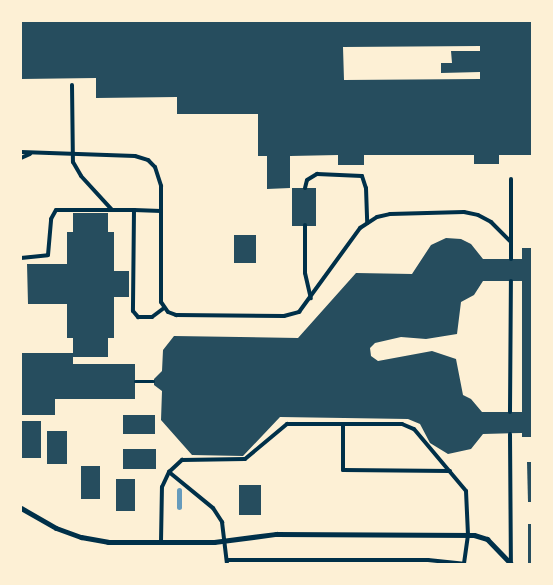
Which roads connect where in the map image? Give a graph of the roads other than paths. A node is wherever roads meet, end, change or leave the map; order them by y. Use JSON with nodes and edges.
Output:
{"nodes":[{"id":1,"x":72,"y":85,"type":"dead end"},
{"id":2,"x":21,"y":152,"type":"edge"},
{"id":3,"x":30,"y":154,"type":"junction"},
{"id":4,"x":72,"y":154,"type":"junction"},
{"id":5,"x":21,"y":158,"type":"edge"},
{"id":6,"x":511,"y":179,"type":"dead end"},
{"id":7,"x":305,"y":188,"type":"dead end"},
{"id":8,"x":112,"y":210,"type":"junction"},
{"id":9,"x":134,"y":210,"type":"junction"},
{"id":10,"x":161,"y":210,"type":"junction"},
{"id":11,"x":366,"y":223,"type":"junction"},
{"id":12,"x":305,"y":226,"type":"dead end"},
{"id":13,"x":511,"y":242,"type":"junction"},
{"id":14,"x":21,"y":258,"type":"edge"},
{"id":15,"x":511,"y":259,"type":"dead end"},
{"id":16,"x":511,"y":281,"type":"dead end"},
{"id":17,"x":311,"y":298,"type":"junction"},
{"id":18,"x":164,"y":308,"type":"junction"},
{"id":19,"x":510,"y":412,"type":"dead end"},
{"id":20,"x":343,"y":424,"type":"junction"},
{"id":21,"x":510,"y":434,"type":"dead end"},
{"id":22,"x":450,"y":471,"type":"junction"},
{"id":23,"x":169,"y":472,"type":"junction"},
{"id":24,"x":21,"y":508,"type":"edge"},
{"id":25,"x":468,"y":534,"type":"junction"},
{"id":26,"x":225,"y":541,"type":"junction"},
{"id":27,"x":160,"y":542,"type":"junction"},
{"id":28,"x":227,"y":562,"type":"edge"},
{"id":29,"x":343,"y":562,"type":"edge"},
{"id":30,"x":511,"y":563,"type":"edge"},
{"id":31,"x":464,"y":564,"type":"edge"}],
"edges":[{"from":1,"to":4,"type":"lane"},
{"from":2,"to":3,"type":"lane"},
{"from":3,"to":4,"type":"lane"},
{"from":3,"to":5,"type":"lane"},
{"from":4,"to":8,"type":"lane"},
{"from":4,"to":10,"type":"lane"},
{"from":6,"to":13,"type":"lane"},
{"from":7,"to":11,"type":"lane"},
{"from":8,"to":9,"type":"lane"},
{"from":8,"to":14,"type":"lane"},
{"from":9,"to":10,"type":"lane"},
{"from":9,"to":18,"type":"lane"},
{"from":10,"to":18,"type":"lane"},
{"from":11,"to":13,"type":"lane"},
{"from":11,"to":17,"type":"lane"},
{"from":12,"to":17,"type":"lane"},
{"from":13,"to":15,"type":"lane"},
{"from":16,"to":19,"type":"lane"},
{"from":17,"to":18,"type":"lane"},
{"from":20,"to":22,"type":"lane"},
{"from":20,"to":22,"type":"lane"},
{"from":20,"to":23,"type":"lane"},
{"from":21,"to":30,"type":"lane"},
{"from":22,"to":25,"type":"lane"},
{"from":23,"to":26,"type":"lane"},
{"from":23,"to":27,"type":"lane"},
{"from":24,"to":27,"type":"street"},
{"from":25,"to":26,"type":"street"},
{"from":25,"to":30,"type":"street"},
{"from":25,"to":31,"type":"lane"},
{"from":26,"to":27,"type":"street"},
{"from":26,"to":28,"type":"lane"},
{"from":28,"to":29,"type":"lane"},
{"from":29,"to":31,"type":"lane"}]}
